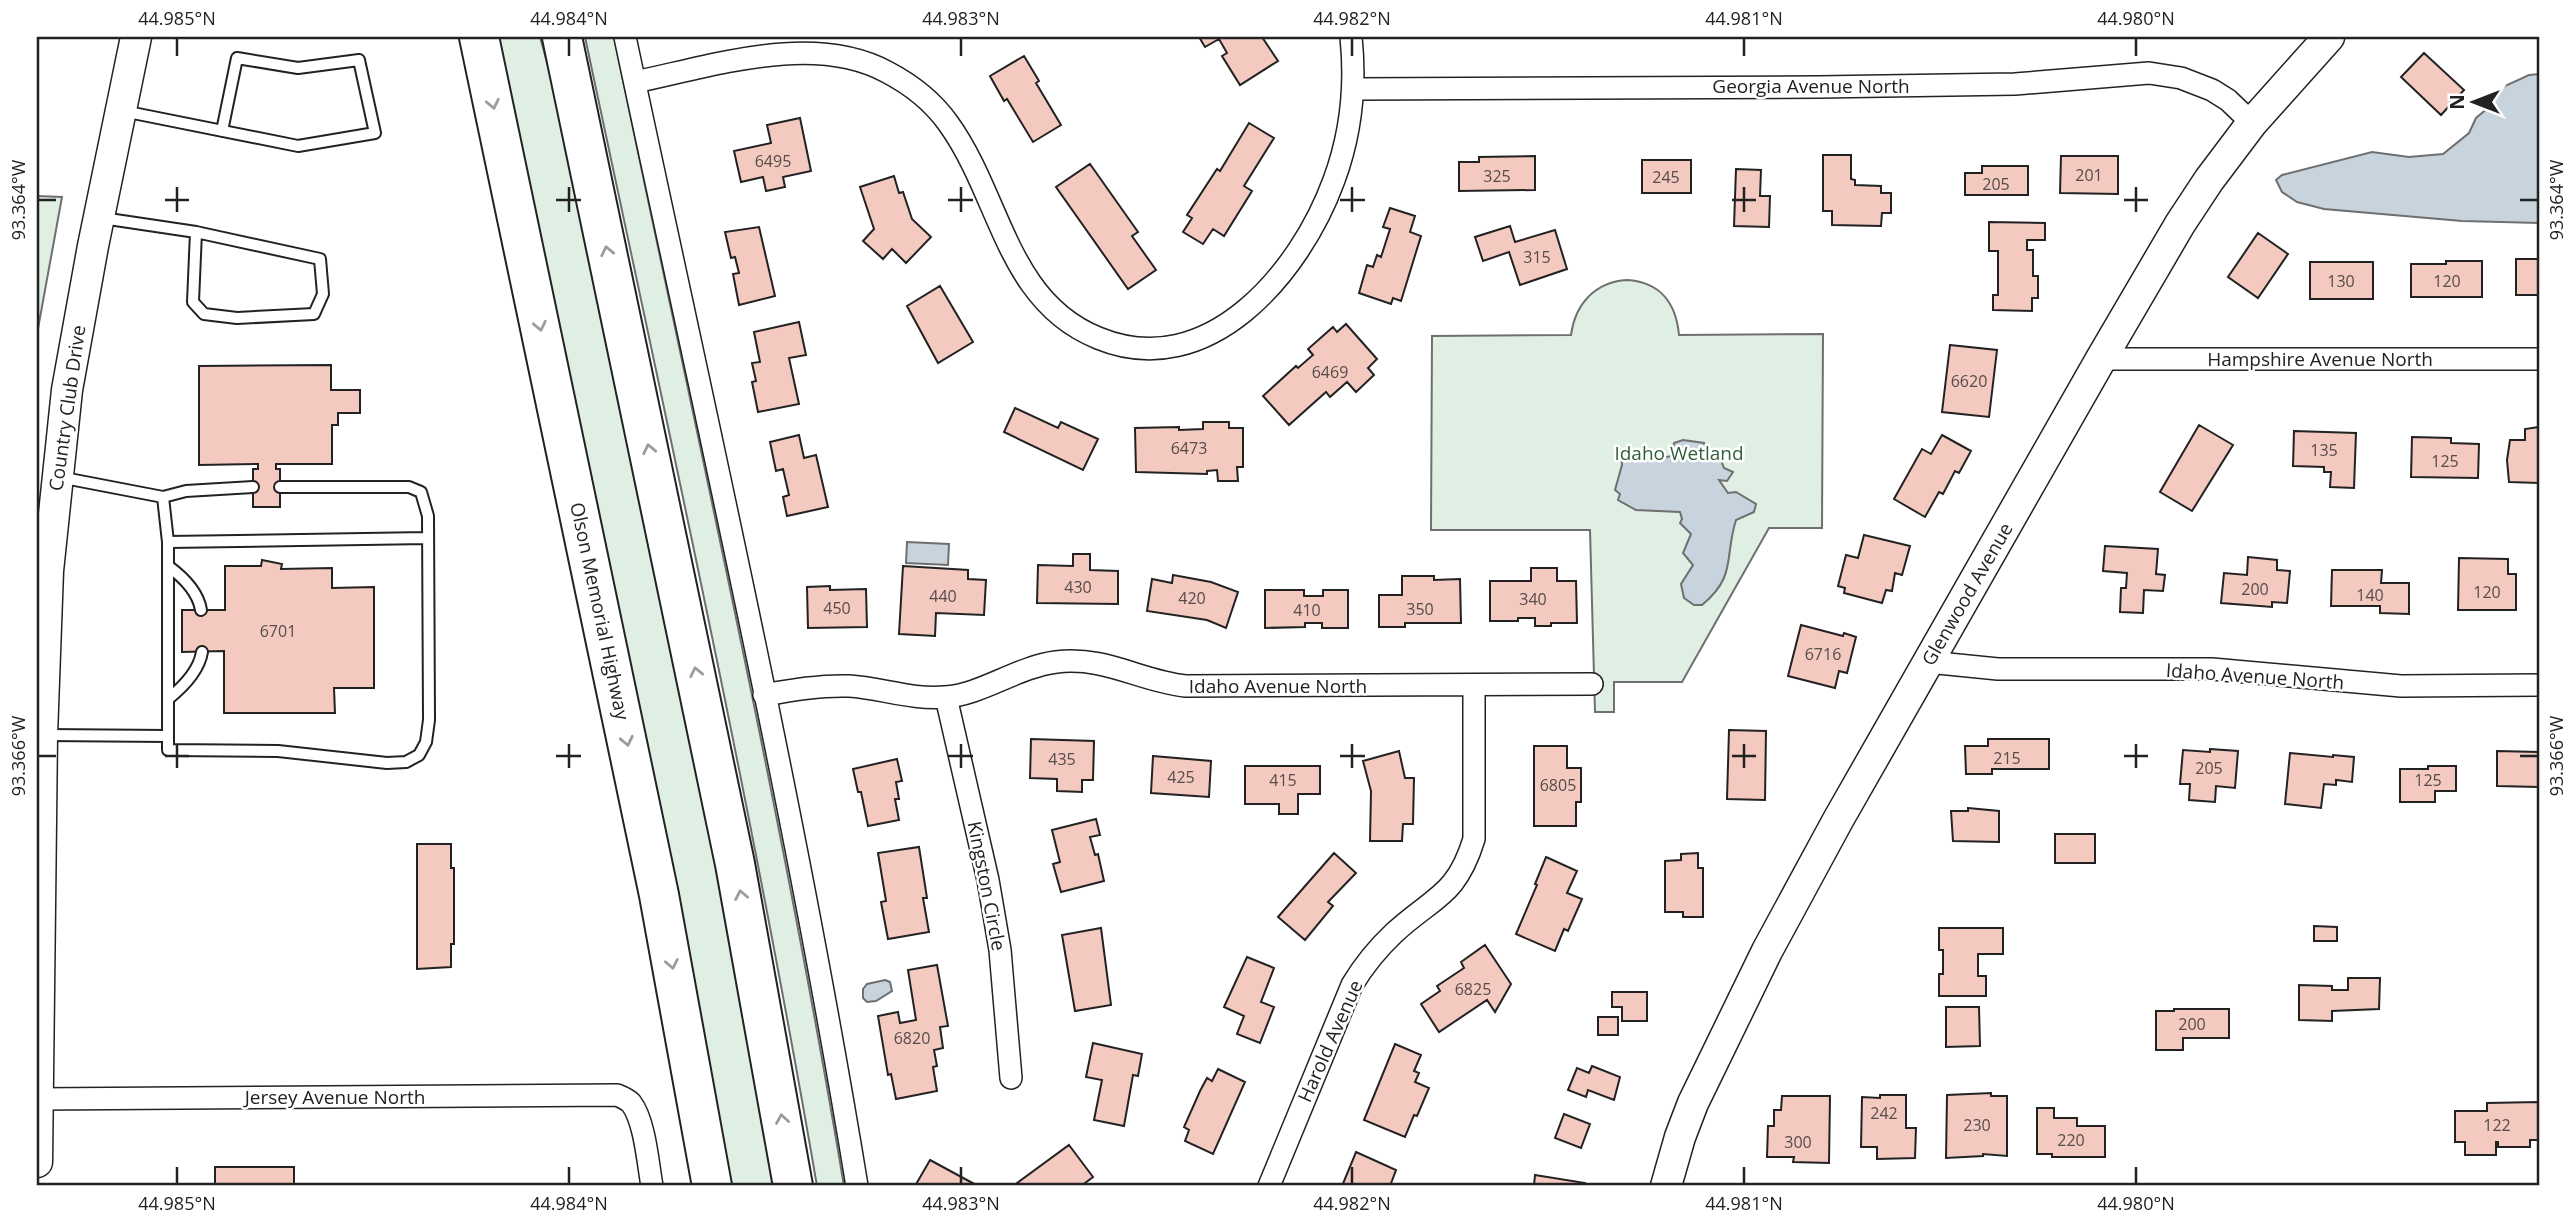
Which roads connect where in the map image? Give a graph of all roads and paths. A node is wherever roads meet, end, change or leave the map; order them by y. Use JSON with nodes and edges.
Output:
{"nodes":[{"id":1,"x":136,"y":37,"type":"edge"},
{"id":2,"x":479,"y":37,"type":"edge"},
{"id":3,"x":562,"y":37,"type":"edge"},
{"id":4,"x":625,"y":37,"type":"edge"},
{"id":5,"x":1351,"y":37,"type":"edge"},
{"id":6,"x":2329,"y":37,"type":"edge"},
{"id":7,"x":635,"y":82,"type":"junction"},
{"id":8,"x":1354,"y":89,"type":"junction"},
{"id":9,"x":120,"y":111,"type":"junction"},
{"id":10,"x":2252,"y":123,"type":"junction"},
{"id":11,"x":222,"y":131,"type":"junction"},
{"id":12,"x":99,"y":217,"type":"junction"},
{"id":13,"x":196,"y":232,"type":"junction"},
{"id":14,"x":2101,"y":359,"type":"junction"},
{"id":15,"x":2539,"y":359,"type":"edge"},
{"id":16,"x":56,"y":476,"type":"junction"},
{"id":17,"x":253,"y":487,"type":"dead end"},
{"id":18,"x":280,"y":487,"type":"dead end"},
{"id":19,"x":163,"y":498,"type":"junction"},
{"id":20,"x":427,"y":538,"type":"junction"},
{"id":21,"x":167,"y":542,"type":"junction"},
{"id":22,"x":168,"y":566,"type":"junction"},
{"id":23,"x":42,"y":570,"type":"edge"},
{"id":24,"x":201,"y":610,"type":"dead end"},
{"id":25,"x":202,"y":652,"type":"dead end"},
{"id":26,"x":1928,"y":662,"type":"junction"},
{"id":27,"x":1592,"y":684,"type":"dead end"},
{"id":28,"x":1474,"y":685,"type":"junction"},
{"id":29,"x":2539,"y":685,"type":"edge"},
{"id":30,"x":764,"y":695,"type":"junction"},
{"id":31,"x":946,"y":697,"type":"junction"},
{"id":32,"x":168,"y":699,"type":"junction"},
{"id":33,"x":42,"y":735,"type":"junction"},
{"id":34,"x":168,"y":736,"type":"junction"},
{"id":35,"x":1011,"y":1078,"type":"dead end"},
{"id":36,"x":37,"y":1099,"type":"edge"},
{"id":37,"x":37,"y":1162,"type":"edge"},
{"id":38,"x":652,"y":1186,"type":"edge"},
{"id":39,"x":712,"y":1186,"type":"edge"},
{"id":40,"x":793,"y":1186,"type":"edge"},
{"id":41,"x":857,"y":1186,"type":"edge"},
{"id":42,"x":1269,"y":1186,"type":"edge"},
{"id":43,"x":1667,"y":1186,"type":"edge"}],
"edges":[{"from":1,"to":9,"type":"street","name":"Country Club Drive"},
{"from":2,"to":39,"type":"highway","name":"Olson Memorial Highway","one_way":true},
{"from":40,"to":3,"type":"highway","one_way":true},
{"from":4,"to":7,"type":"street"},
{"from":5,"to":8,"type":"street"},
{"from":6,"to":10,"type":"street","name":"Glenwood Avenue"},
{"from":7,"to":8,"type":"street"},
{"from":7,"to":30,"type":"street"},
{"from":8,"to":10,"type":"street","name":"Georgia Avenue North"},
{"from":9,"to":11,"type":"lane"},
{"from":9,"to":12,"type":"street","name":"Country Club Drive"},
{"from":10,"to":14,"type":"street","name":"Glenwood Avenue"},
{"from":11,"to":11,"type":"lane"},
{"from":12,"to":13,"type":"lane"},
{"from":12,"to":16,"type":"street","name":"Country Club Drive"},
{"from":13,"to":13,"type":"lane"},
{"from":14,"to":15,"type":"street","name":"Hampshire Avenue North"},
{"from":14,"to":26,"type":"street","name":"Glenwood Avenue"},
{"from":16,"to":19,"type":"lane"},
{"from":16,"to":23,"type":"street","name":"Country Club Drive"},
{"from":17,"to":19,"type":"lane"},
{"from":18,"to":20,"type":"lane"},
{"from":19,"to":21,"type":"lane"},
{"from":20,"to":21,"type":"lane"},
{"from":20,"to":34,"type":"lane"},
{"from":21,"to":22,"type":"lane"},
{"from":22,"to":24,"type":"lane"},
{"from":22,"to":32,"type":"lane"},
{"from":23,"to":33,"type":"street","name":"Country Club Drive"},
{"from":25,"to":32,"type":"lane"},
{"from":26,"to":29,"type":"street","name":"Idaho Avenue North"},
{"from":26,"to":43,"type":"street","name":"Glenwood Avenue"},
{"from":27,"to":28,"type":"street","name":"Idaho Avenue North"},
{"from":28,"to":31,"type":"street","name":"Idaho Avenue North"},
{"from":28,"to":42,"type":"street","name":"Harold Avenue"},
{"from":30,"to":31,"type":"street","name":"Idaho Avenue North"},
{"from":30,"to":41,"type":"street"},
{"from":31,"to":35,"type":"street","name":"Kingston Circle"},
{"from":32,"to":34,"type":"lane"},
{"from":33,"to":34,"type":"lane"},
{"from":33,"to":36,"type":"street","name":"Country Club Drive"},
{"from":36,"to":37,"type":"street","name":"Country Club Drive"},
{"from":36,"to":38,"type":"street","name":"Jersey Avenue North"}]}
